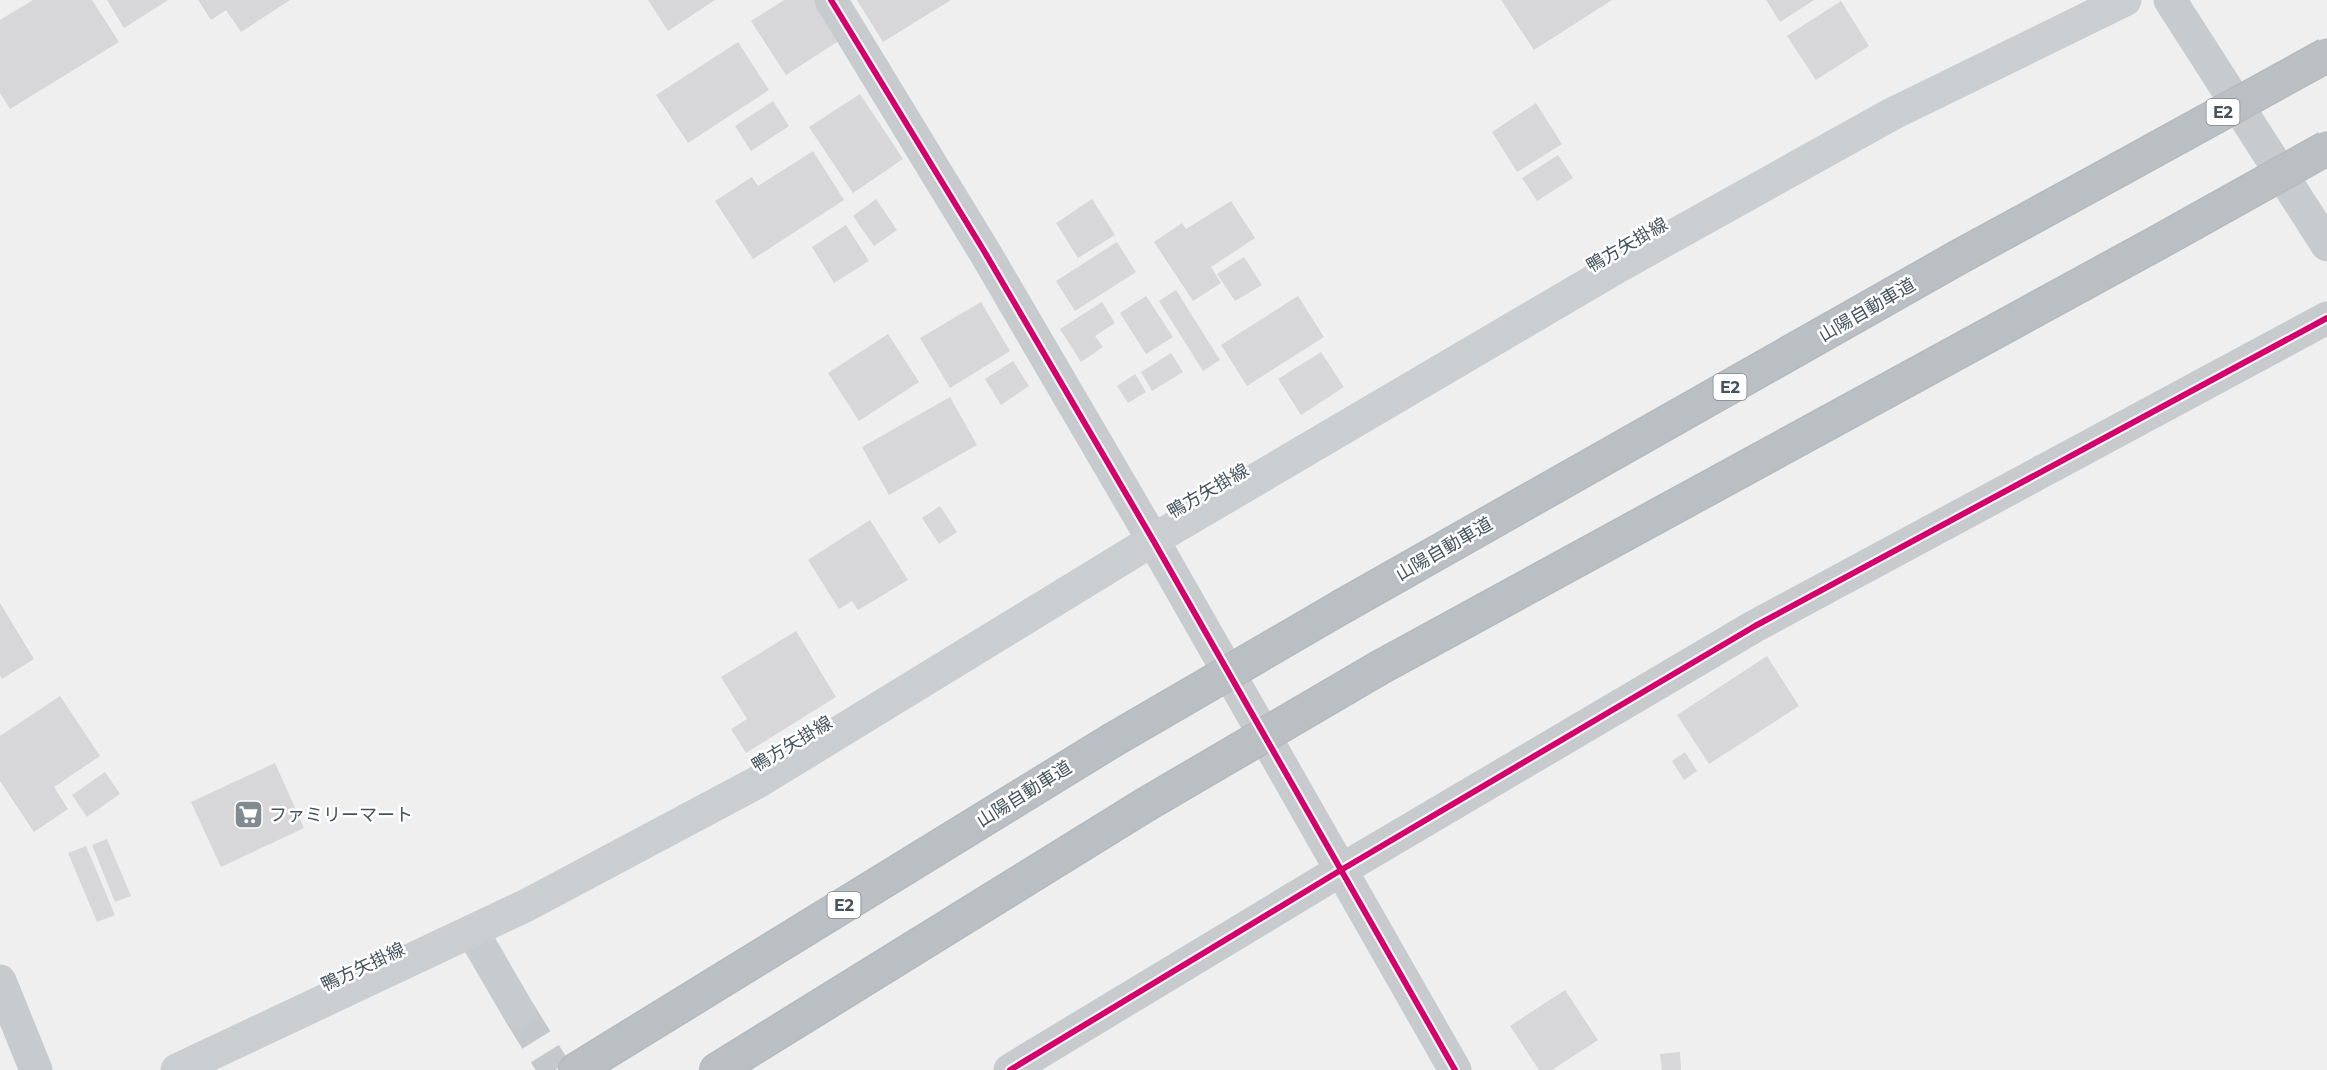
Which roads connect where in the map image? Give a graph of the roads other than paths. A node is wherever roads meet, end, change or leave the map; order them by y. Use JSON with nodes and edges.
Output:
{"nodes":[{"id":1,"x":831,"y":0,"type":"edge"},
{"id":2,"x":2125,"y":0,"type":"edge"},
{"id":3,"x":2170,"y":0,"type":"edge"},
{"id":4,"x":2327,"y":55,"type":"edge"},
{"id":5,"x":2327,"y":148,"type":"edge"},
{"id":6,"x":2327,"y":245,"type":"edge"},
{"id":7,"x":2327,"y":318,"type":"edge"},
{"id":8,"x":1153,"y":540,"type":"junction"},
{"id":9,"x":1341,"y":870,"type":"junction"},
{"id":10,"x":472,"y":931,"type":"junction"},
{"id":11,"x":0,"y":981,"type":"edge"},
{"id":12,"x":519,"y":1012,"type":"tunnel mouth"},
{"id":13,"x":36,"y":1070,"type":"edge"},
{"id":14,"x":177,"y":1070,"type":"edge"},
{"id":15,"x":576,"y":1070,"type":"edge"},
{"id":16,"x":717,"y":1070,"type":"edge"},
{"id":17,"x":1010,"y":1070,"type":"edge"},
{"id":18,"x":1455,"y":1070,"type":"edge"}],
"edges":[{"from":1,"to":8,"type":"street"},
{"from":2,"to":8,"type":"main road","name":"鴨方矢掛線"},
{"from":3,"to":6,"type":"street"},
{"from":4,"to":15,"type":"highway","name":"山陽自動車道","number":"E2","bridge":true},
{"from":5,"to":16,"type":"highway","bridge":true},
{"from":7,"to":9,"type":"street"},
{"from":8,"to":9,"type":"street"},
{"from":8,"to":10,"type":"main road","name":"鴨方矢掛線"},
{"from":9,"to":17,"type":"street"},
{"from":9,"to":18,"type":"street"},
{"from":10,"to":12,"type":"street"},
{"from":10,"to":14,"type":"main road","name":"鴨方矢掛線"},
{"from":11,"to":13,"type":"street"}]}
